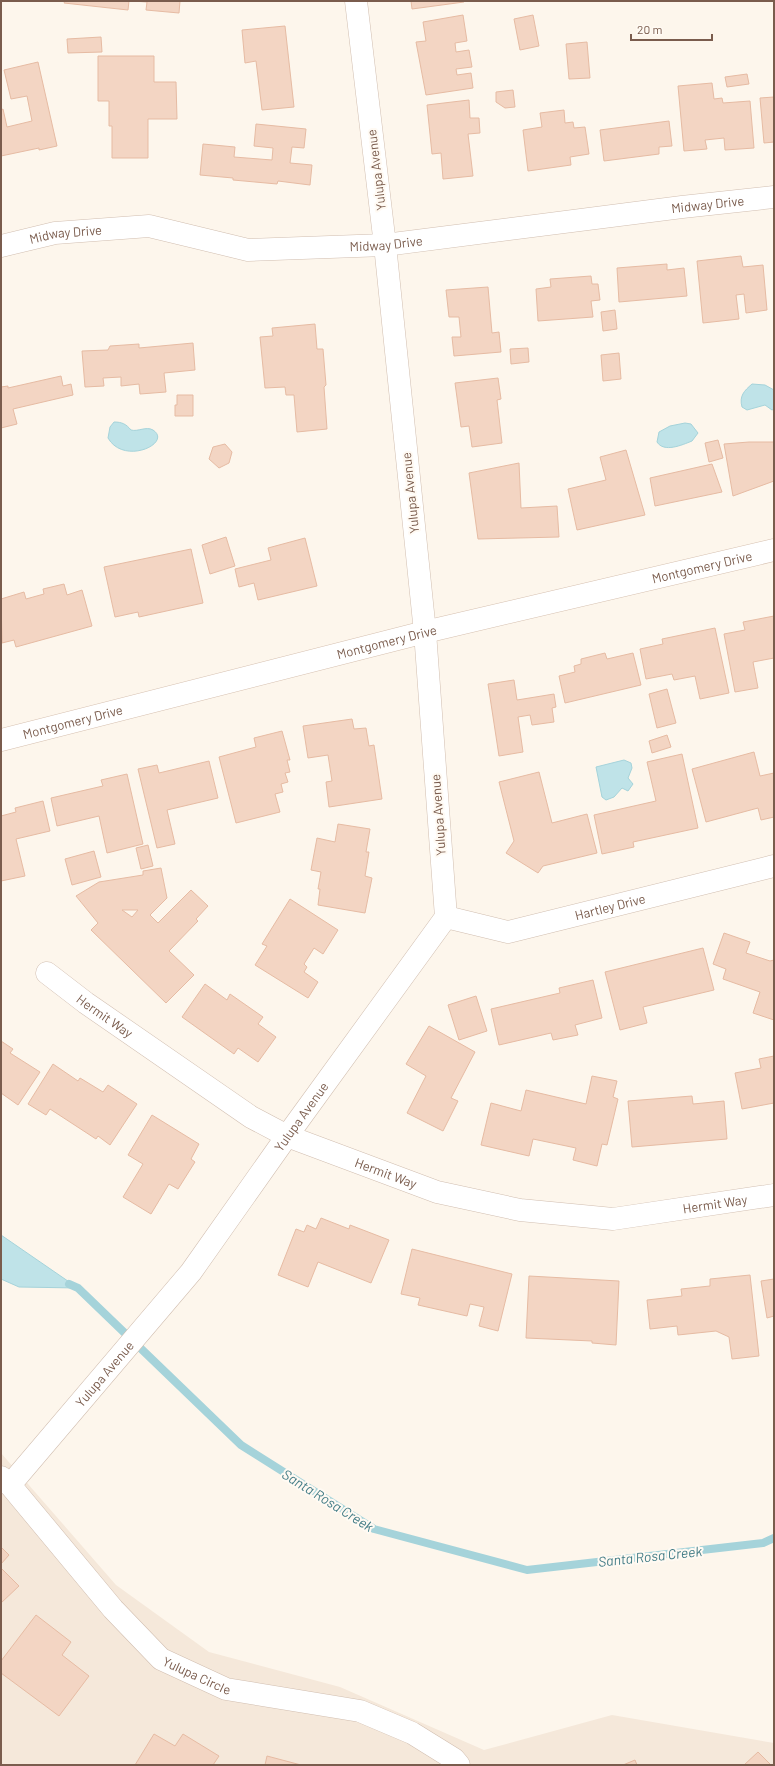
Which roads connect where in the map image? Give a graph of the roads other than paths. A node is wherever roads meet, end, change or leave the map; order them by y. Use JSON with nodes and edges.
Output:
{"nodes":[{"id":1,"x":356,"y":1,"type":"edge"},
{"id":2,"x":774,"y":197,"type":"edge"},
{"id":3,"x":385,"y":245,"type":"junction"},
{"id":4,"x":1,"y":246,"type":"edge"},
{"id":5,"x":774,"y":550,"type":"edge"},
{"id":6,"x":425,"y":632,"type":"junction"},
{"id":7,"x":1,"y":740,"type":"edge"},
{"id":8,"x":774,"y":866,"type":"edge"},
{"id":9,"x":446,"y":917,"type":"junction"},
{"id":10,"x":47,"y":973,"type":"dead end"},
{"id":11,"x":287,"y":1136,"type":"junction"},
{"id":12,"x":774,"y":1195,"type":"edge"},
{"id":13,"x":6,"y":1481,"type":"edge"},
{"id":14,"x":459,"y":1765,"type":"edge"}],
"edges":[{"from":1,"to":3,"type":"street","name":"Yulupa Avenue"},
{"from":2,"to":3,"type":"street","name":"Midway Drive"},
{"from":3,"to":4,"type":"street","name":"Midway Drive"},
{"from":3,"to":6,"type":"street","name":"Yulupa Avenue"},
{"from":5,"to":6,"type":"street","name":"Montgomery Drive"},
{"from":6,"to":7,"type":"street","name":"Montgomery Drive"},
{"from":6,"to":9,"type":"street","name":"Yulupa Avenue"},
{"from":8,"to":9,"type":"street","name":"Hartley Drive"},
{"from":9,"to":11,"type":"street","name":"Yulupa Avenue"},
{"from":10,"to":11,"type":"street","name":"Hermit Way"},
{"from":11,"to":12,"type":"street","name":"Hermit Way"},
{"from":11,"to":13,"type":"street","name":"Yulupa Avenue"},
{"from":13,"to":14,"type":"street","name":"Yulupa Circle"}]}
